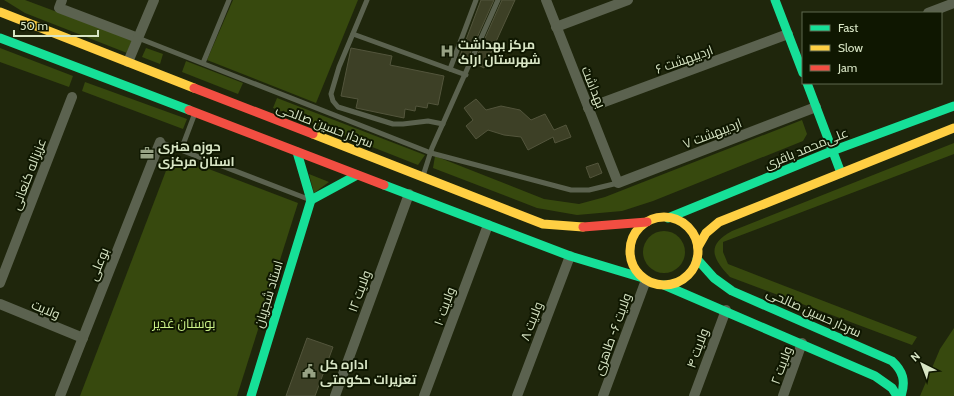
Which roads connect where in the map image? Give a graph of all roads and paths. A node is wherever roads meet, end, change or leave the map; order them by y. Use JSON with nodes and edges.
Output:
{"nodes":[{"id":1,"x":154,"y":0,"type":"edge"},
{"id":2,"x":229,"y":0,"type":"edge"},
{"id":3,"x":367,"y":0,"type":"edge"},
{"id":4,"x":476,"y":0,"type":"edge"},
{"id":5,"x":498,"y":0,"type":"edge"},
{"id":6,"x":546,"y":0,"type":"edge"},
{"id":7,"x":628,"y":0,"type":"edge"},
{"id":8,"x":775,"y":0,"type":"edge"},
{"id":9,"x":954,"y":3,"type":"edge"},
{"id":10,"x":60,"y":4,"type":"edge"},
{"id":11,"x":0,"y":12,"type":"edge"},
{"id":12,"x":931,"y":12,"type":"edge"},
{"id":13,"x":556,"y":27,"type":"junction"},
{"id":14,"x":353,"y":34,"type":"junction"},
{"id":15,"x":788,"y":34,"type":"junction"},
{"id":16,"x":0,"y":38,"type":"edge"},
{"id":17,"x":138,"y":38,"type":"junction"},
{"id":18,"x":801,"y":61,"type":"edge"},
{"id":19,"x":128,"y":62,"type":"junction"},
{"id":20,"x":203,"y":63,"type":"junction"},
{"id":21,"x":450,"y":69,"type":"junction"},
{"id":22,"x":466,"y":75,"type":"junction"},
{"id":23,"x":807,"y":84,"type":"edge"},
{"id":24,"x":72,"y":98,"type":"dead end"},
{"id":25,"x":816,"y":106,"type":"junction"},
{"id":26,"x":954,"y":106,"type":"edge"},
{"id":27,"x":588,"y":108,"type":"junction"},
{"id":28,"x":195,"y":113,"type":"junction"},
{"id":29,"x":443,"y":124,"type":"junction"},
{"id":30,"x":954,"y":128,"type":"edge"},
{"id":31,"x":160,"y":142,"type":"joint"},
{"id":32,"x":181,"y":150,"type":"junction"},
{"id":33,"x":832,"y":151,"type":"junction"},
{"id":34,"x":297,"y":152,"type":"junction"},
{"id":35,"x":431,"y":153,"type":"junction"},
{"id":36,"x":841,"y":173,"type":"junction"},
{"id":37,"x":357,"y":175,"type":"junction"},
{"id":38,"x":423,"y":177,"type":"junction"},
{"id":39,"x":618,"y":183,"type":"junction"},
{"id":40,"x":409,"y":194,"type":"junction"},
{"id":41,"x":311,"y":200,"type":"junction"},
{"id":42,"x":668,"y":218,"type":"junction"},
{"id":43,"x":647,"y":222,"type":"junction"},
{"id":44,"x":488,"y":225,"type":"junction"},
{"id":45,"x":698,"y":247,"type":"junction"},
{"id":46,"x":570,"y":256,"type":"junction"},
{"id":47,"x":697,"y":259,"type":"junction"},
{"id":48,"x":645,"y":279,"type":"junction"},
{"id":49,"x":0,"y":283,"type":"edge"},
{"id":50,"x":664,"y":285,"type":"junction"},
{"id":51,"x":0,"y":304,"type":"edge"},
{"id":52,"x":726,"y":310,"type":"junction"},
{"id":53,"x":83,"y":338,"type":"junction"},
{"id":54,"x":802,"y":343,"type":"junction"},
{"id":55,"x":60,"y":396,"type":"edge"},
{"id":56,"x":251,"y":396,"type":"edge"},
{"id":57,"x":335,"y":396,"type":"edge"},
{"id":58,"x":424,"y":396,"type":"edge"},
{"id":59,"x":517,"y":396,"type":"edge"},
{"id":60,"x":603,"y":396,"type":"edge"},
{"id":61,"x":694,"y":396,"type":"edge"},
{"id":62,"x":783,"y":396,"type":"edge"},
{"id":63,"x":897,"y":396,"type":"edge"},
{"id":64,"x":901,"y":396,"type":"edge"}],
"edges":[{"from":1,"to":17,"type":"street"},
{"from":2,"to":20,"type":"lane"},
{"from":3,"to":14,"type":"lane"},
{"from":4,"to":21,"type":"lane"},
{"from":5,"to":22,"type":"lane"},
{"from":6,"to":13,"type":"street","name":"بهداشت"},
{"from":7,"to":13,"type":"street"},
{"from":8,"to":15,"type":"main road"},
{"from":9,"to":12,"type":"street"},
{"from":10,"to":17,"type":"street"},
{"from":11,"to":19,"type":"main road","name":"سردار حسین صالحی"},
{"from":13,"to":27,"type":"street","name":"بهداشت"},
{"from":14,"to":21,"type":"lane"},
{"from":14,"to":29,"type":"lane"},
{"from":15,"to":18,"type":"main road"},
{"from":15,"to":27,"type":"street","name":"اردیبهشت ۶"},
{"from":16,"to":28,"type":"main road"},
{"from":17,"to":19,"type":"street"},
{"from":17,"to":20,"type":"lane"},
{"from":19,"to":38,"type":"main road","name":"سردار حسین صالحی"},
{"from":20,"to":35,"type":"lane"},
{"from":21,"to":22,"type":"lane"},
{"from":22,"to":29,"type":"lane"},
{"from":23,"to":25,"type":"main road"},
{"from":24,"to":49,"type":"street","name":"عزیزاله کنعانی"},
{"from":25,"to":33,"type":"main road"},
{"from":25,"to":39,"type":"street","name":"اردیبهشت ۷"},
{"from":26,"to":33,"type":"main road","name":"علی‌محمد باقری"},
{"from":27,"to":39,"type":"street","name":"بهداشت"},
{"from":28,"to":32,"type":"lane"},
{"from":28,"to":34,"type":"main road"},
{"from":29,"to":35,"type":"lane"},
{"from":30,"to":36,"type":"main road"},
{"from":31,"to":32,"type":"lane"},
{"from":31,"to":53,"type":"street","name":"بوعلی"},
{"from":32,"to":41,"type":"lane"},
{"from":33,"to":36,"type":"main road"},
{"from":33,"to":42,"type":"main road","name":"علی‌محمد باقری"},
{"from":34,"to":37,"type":"main road"},
{"from":34,"to":41,"type":"main road"},
{"from":35,"to":38,"type":"lane"},
{"from":35,"to":39,"type":"lane"},
{"from":36,"to":45,"type":"main road"},
{"from":37,"to":40,"type":"main road"},
{"from":37,"to":41,"type":"main road"},
{"from":38,"to":43,"type":"main road","name":"سردار حسین صالحی"},
{"from":40,"to":44,"type":"main road"},
{"from":40,"to":57,"type":"street","name":"ولایت ۱۲"},
{"from":41,"to":56,"type":"main road","name":"استاد شجریان"},
{"from":42,"to":43,"type":"main road"},
{"from":42,"to":45,"type":"main road"},
{"from":43,"to":48,"type":"main road"},
{"from":44,"to":46,"type":"main road"},
{"from":44,"to":58,"type":"street","name":"ولایت ۱۰"},
{"from":45,"to":47,"type":"main road"},
{"from":46,"to":48,"type":"main road"},
{"from":46,"to":59,"type":"street","name":"ولایت ۸"},
{"from":47,"to":50,"type":"main road"},
{"from":47,"to":64,"type":"main road","name":"سردار حسین صالحی"},
{"from":48,"to":50,"type":"main road"},
{"from":48,"to":60,"type":"street","name":"ولایت ۶- طاهری"},
{"from":50,"to":52,"type":"main road"},
{"from":51,"to":53,"type":"street","name":"ولایت"},
{"from":52,"to":54,"type":"main road"},
{"from":52,"to":61,"type":"street","name":"ولایت ۴"},
{"from":53,"to":55,"type":"street","name":"بوعلی"},
{"from":54,"to":62,"type":"street","name":"ولایت ۲"},
{"from":54,"to":63,"type":"main road"}]}
